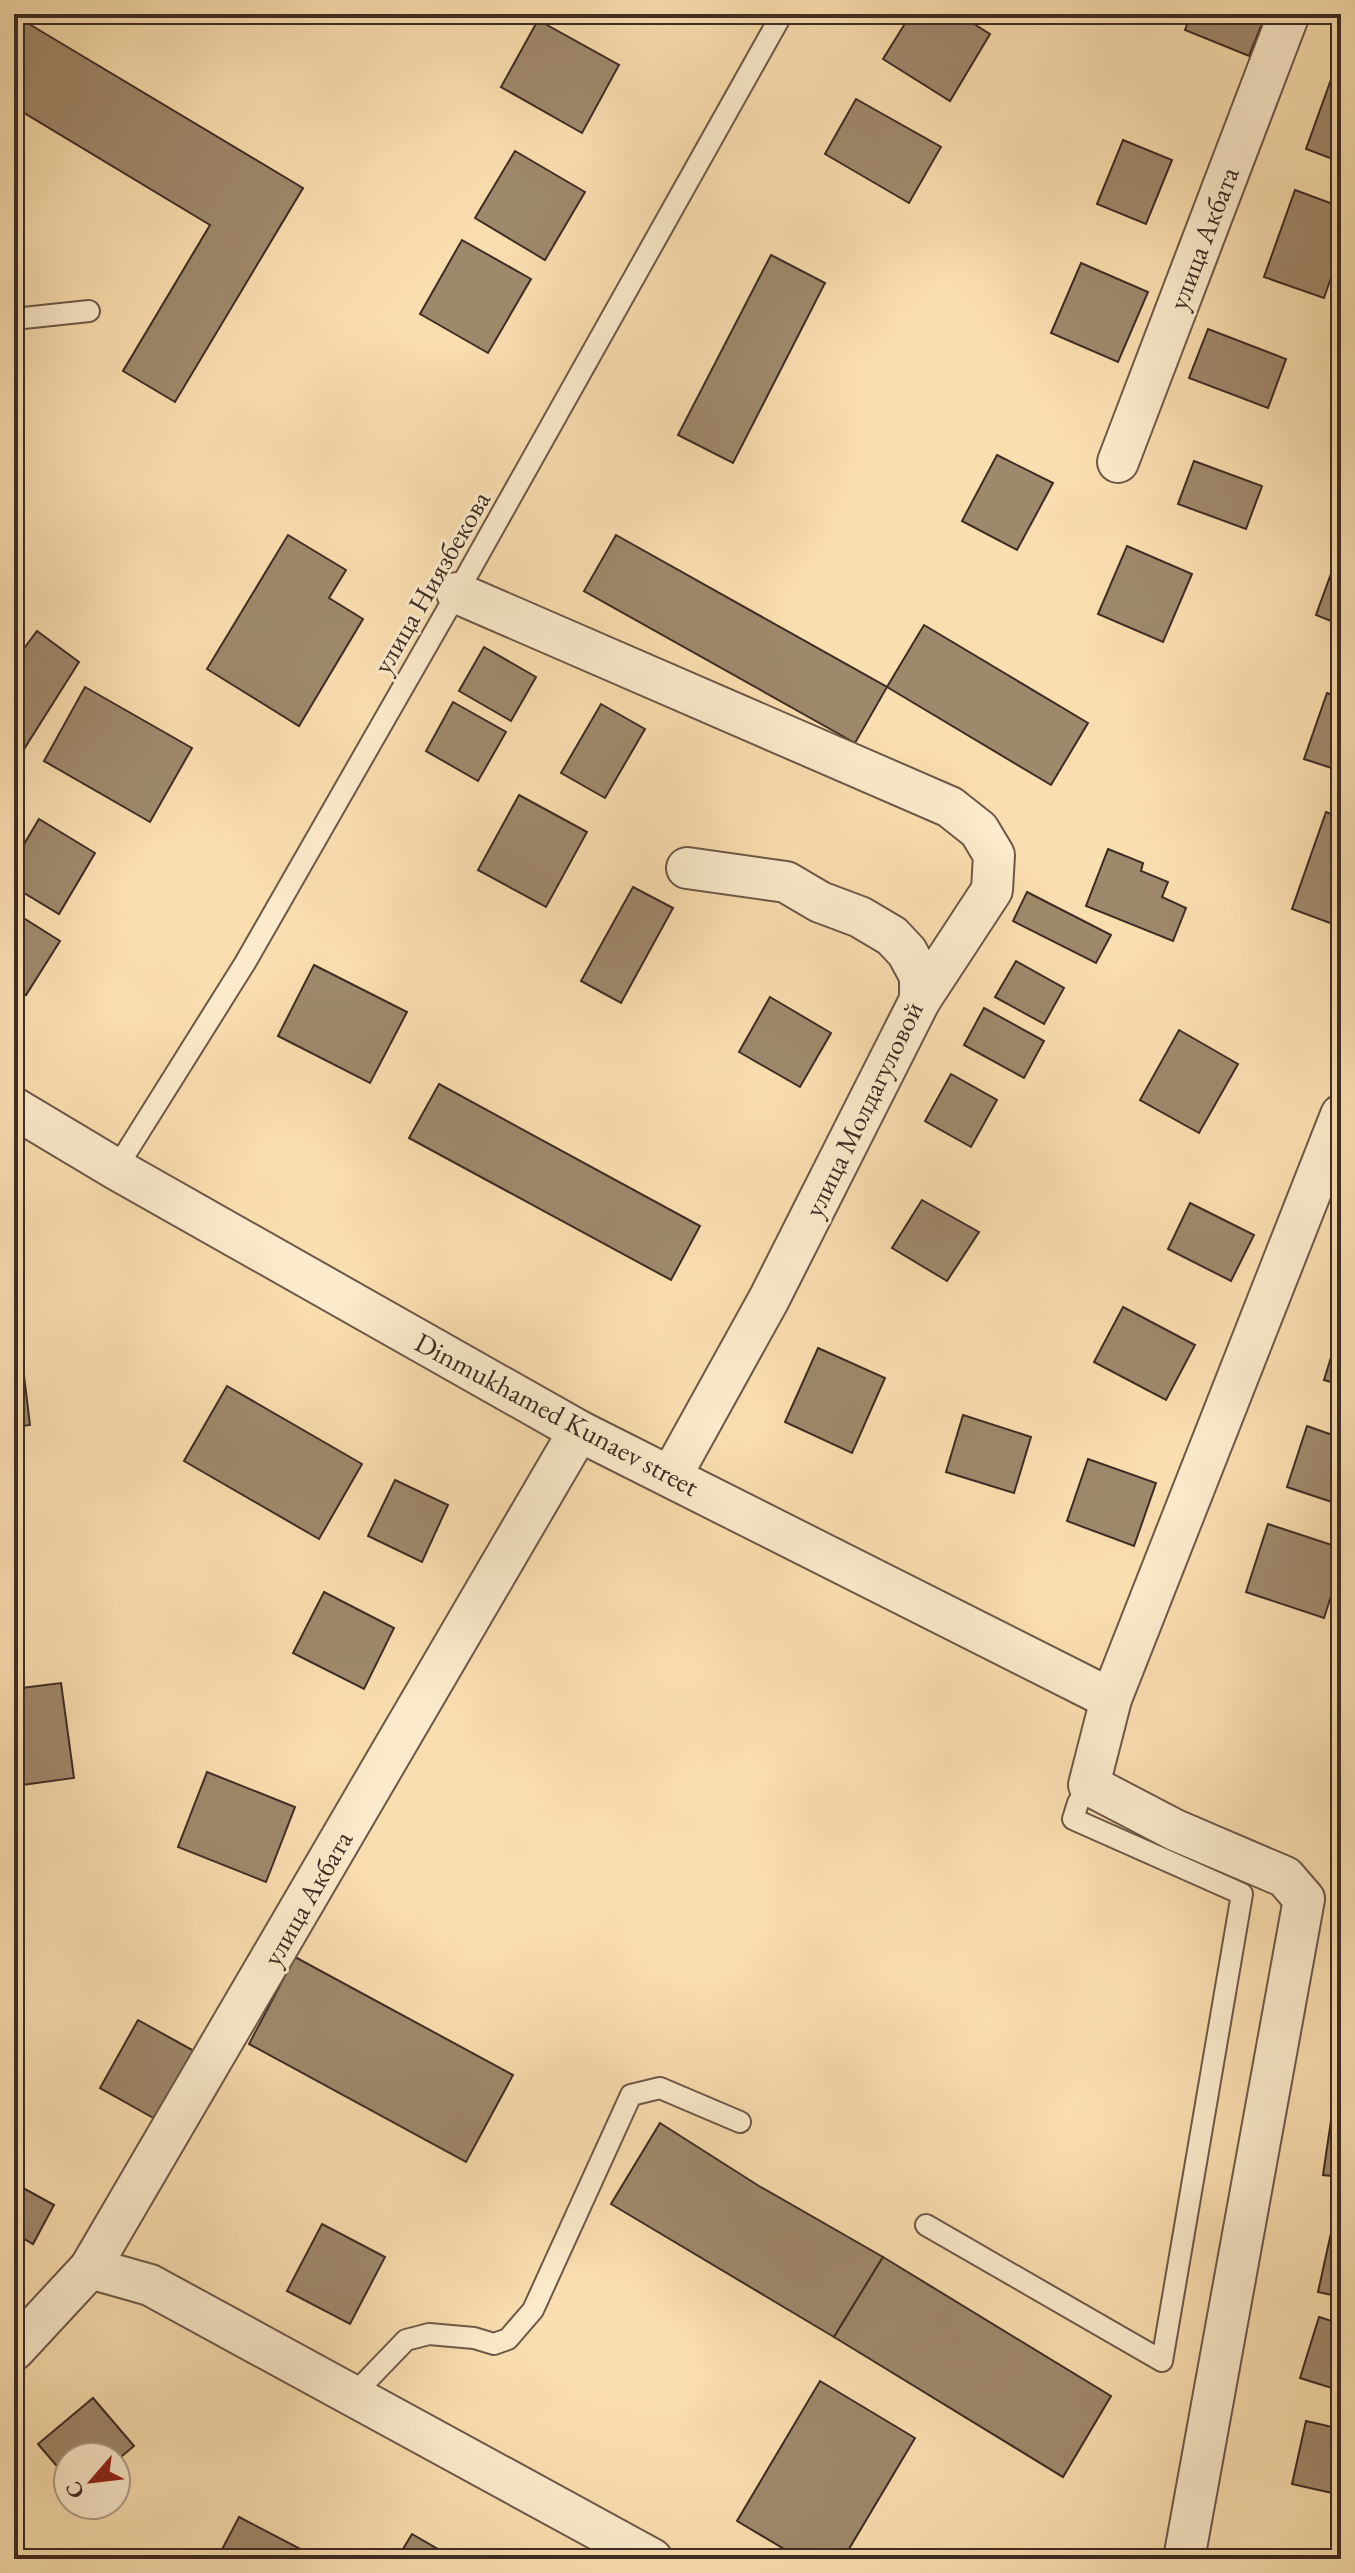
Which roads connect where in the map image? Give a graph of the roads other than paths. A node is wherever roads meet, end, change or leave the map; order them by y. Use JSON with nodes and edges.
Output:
{"nodes":[{"id":1,"x":782,"y":14,"type":"edge"},
{"id":2,"x":1289,"y":14,"type":"edge"},
{"id":3,"x":89,"y":311,"type":"dead end"},
{"id":4,"x":14,"y":319,"type":"edge"},
{"id":5,"x":1118,"y":462,"type":"dead end"},
{"id":6,"x":457,"y":593,"type":"junction"},
{"id":7,"x":687,"y":868,"type":"dead end"},
{"id":8,"x":920,"y":1000,"type":"junction"},
{"id":9,"x":14,"y":1108,"type":"edge"},
{"id":10,"x":1341,"y":1115,"type":"edge"},
{"id":11,"x":116,"y":1169,"type":"junction"},
{"id":12,"x":579,"y":1431,"type":"junction"},
{"id":13,"x":671,"y":1476,"type":"junction"},
{"id":14,"x":1111,"y":1699,"type":"junction"},
{"id":15,"x":1089,"y":1785,"type":"junction"},
{"id":16,"x":740,"y":2122,"type":"dead end"},
{"id":17,"x":926,"y":2225,"type":"dead end"},
{"id":18,"x":90,"y":2268,"type":"junction"},
{"id":19,"x":14,"y":2350,"type":"edge"},
{"id":20,"x":352,"y":2396,"type":"junction"},
{"id":21,"x":652,"y":2559,"type":"edge"},
{"id":22,"x":1184,"y":2559,"type":"edge"}],
"edges":[{"from":1,"to":6,"type":"lane","name":"улица Ниязбекова"},
{"from":2,"to":5,"type":"street","name":"улица Акбата"},
{"from":3,"to":4,"type":"lane"},
{"from":6,"to":8,"type":"street"},
{"from":6,"to":11,"type":"lane","name":"улица Ниязбекова"},
{"from":7,"to":8,"type":"street","name":"улица Молдагуловой"},
{"from":8,"to":13,"type":"street","name":"улица Молдагуловой"},
{"from":9,"to":11,"type":"street","name":"Dinmukhamed Kunaev street"},
{"from":10,"to":14,"type":"street"},
{"from":11,"to":12,"type":"street","name":"Dinmukhamed Kunaev street"},
{"from":12,"to":13,"type":"street","name":"Dinmukhamed Kunaev street"},
{"from":12,"to":18,"type":"street","name":"улица Акбата"},
{"from":13,"to":14,"type":"street","name":"Dinmukhamed Kunaev street"},
{"from":14,"to":15,"type":"street"},
{"from":15,"to":17,"type":"lane"},
{"from":15,"to":22,"type":"street"},
{"from":16,"to":20,"type":"lane"},
{"from":18,"to":19,"type":"street","name":"улица Акбата"},
{"from":18,"to":20,"type":"street"},
{"from":20,"to":21,"type":"street"}]}
